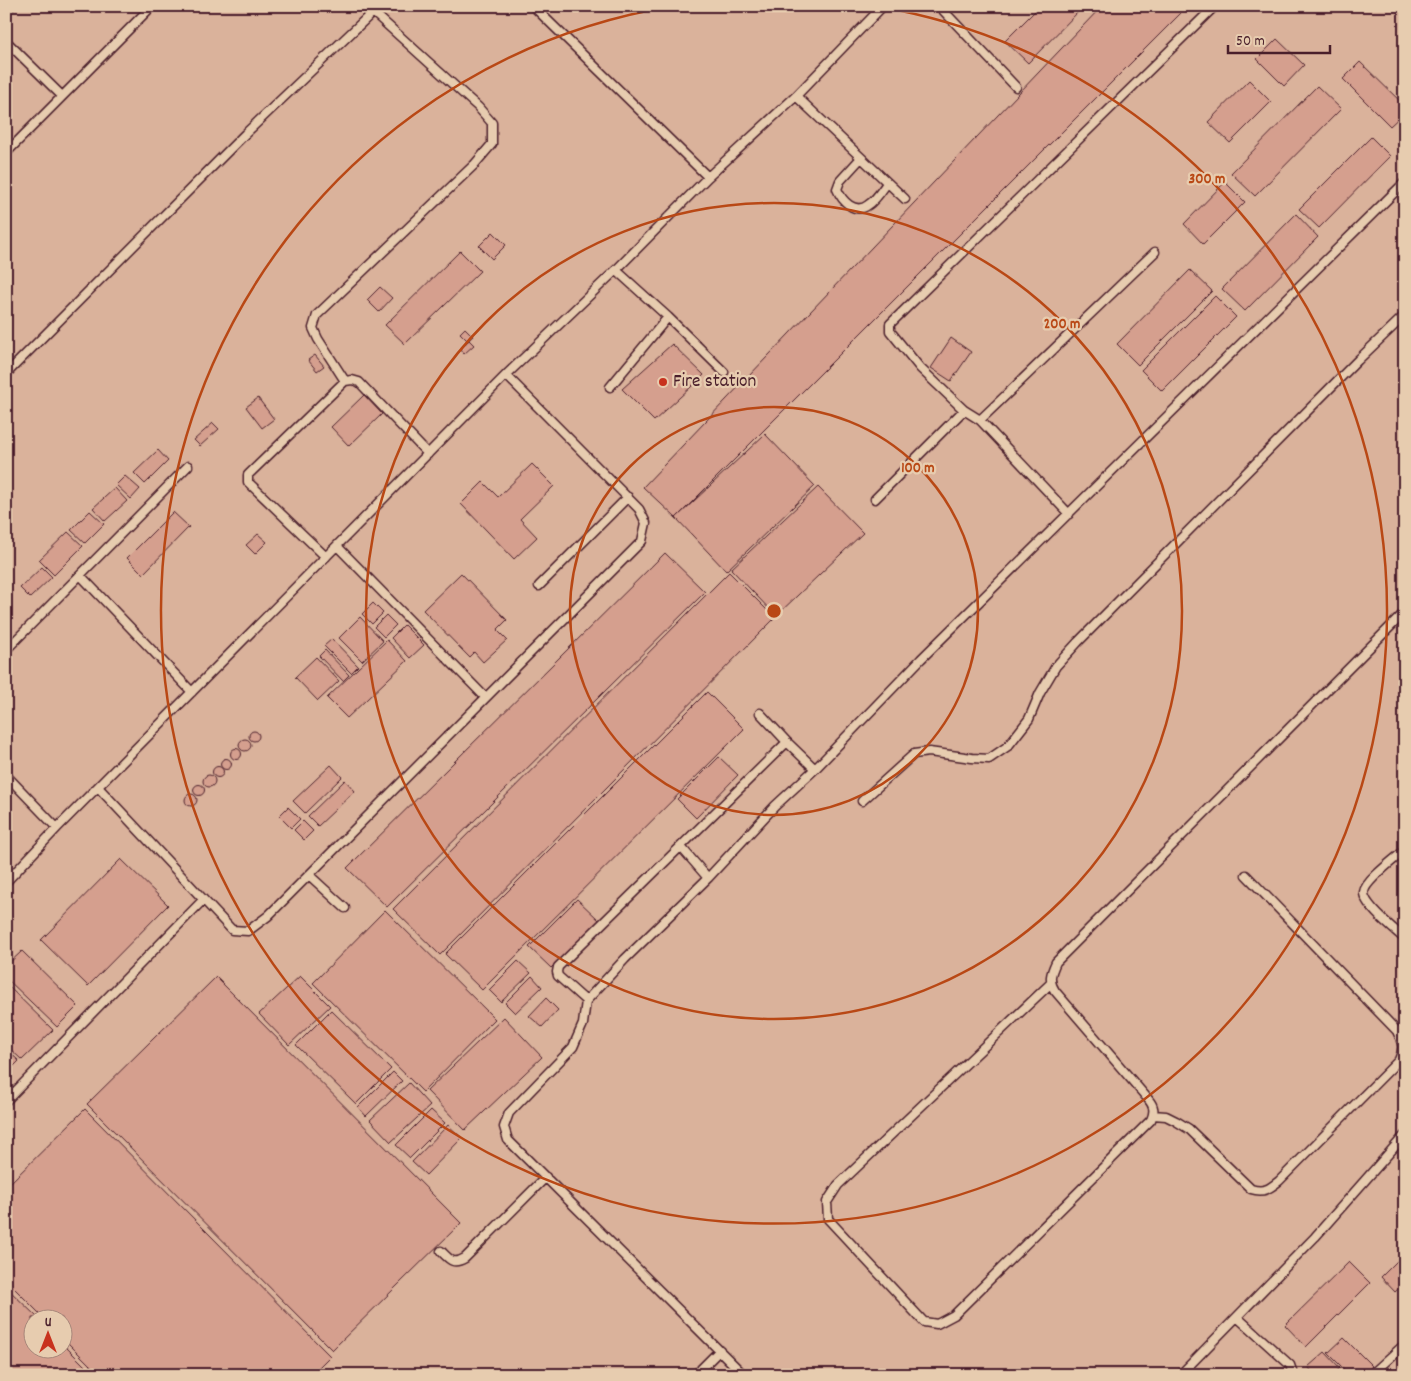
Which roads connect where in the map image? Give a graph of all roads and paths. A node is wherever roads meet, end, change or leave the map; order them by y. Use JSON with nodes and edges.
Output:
{"nodes":[{"id":1,"x":10,"y":6,"type":"edge"},
{"id":2,"x":152,"y":6,"type":"edge"},
{"id":3,"x":380,"y":6,"type":"edge"},
{"id":4,"x":533,"y":6,"type":"edge"},
{"id":5,"x":883,"y":6,"type":"edge"},
{"id":6,"x":939,"y":6,"type":"edge"},
{"id":7,"x":1215,"y":6,"type":"edge"},
{"id":8,"x":6,"y":10,"type":"edge"},
{"id":9,"x":373,"y":12,"type":"junction"},
{"id":10,"x":6,"y":41,"type":"edge"},
{"id":11,"x":1016,"y":87,"type":"dead end"},
{"id":12,"x":62,"y":96,"type":"junction"},
{"id":13,"x":796,"y":96,"type":"junction"},
{"id":14,"x":6,"y":153,"type":"edge"},
{"id":15,"x":861,"y":158,"type":"junction"},
{"id":16,"x":708,"y":177,"type":"junction"},
{"id":17,"x":1405,"y":182,"type":"edge"},
{"id":18,"x":887,"y":183,"type":"junction"},
{"id":19,"x":905,"y":199,"type":"dead end"},
{"id":20,"x":1155,"y":252,"type":"dead end"},
{"id":21,"x":616,"y":270,"type":"junction"},
{"id":22,"x":1405,"y":315,"type":"edge"},
{"id":23,"x":668,"y":317,"type":"junction"},
{"id":24,"x":724,"y":372,"type":"dead end"},
{"id":25,"x":6,"y":374,"type":"edge"},
{"id":26,"x":506,"y":376,"type":"junction"},
{"id":27,"x":345,"y":381,"type":"junction"},
{"id":28,"x":610,"y":387,"type":"dead end"},
{"id":29,"x":964,"y":410,"type":"junction"},
{"id":30,"x":980,"y":420,"type":"junction"},
{"id":31,"x":428,"y":454,"type":"junction"},
{"id":32,"x":188,"y":466,"type":"dead end"},
{"id":33,"x":628,"y":497,"type":"junction"},
{"id":34,"x":875,"y":500,"type":"dead end"},
{"id":35,"x":1069,"y":514,"type":"junction"},
{"id":36,"x":337,"y":546,"type":"junction"},
{"id":37,"x":326,"y":557,"type":"junction"},
{"id":38,"x":81,"y":576,"type":"junction"},
{"id":39,"x":539,"y":586,"type":"dead end"},
{"id":40,"x":1405,"y":612,"type":"edge"},
{"id":41,"x":6,"y":650,"type":"edge"},
{"id":42,"x":192,"y":692,"type":"junction"},
{"id":43,"x":485,"y":697,"type":"junction"},
{"id":44,"x":760,"y":713,"type":"dead end"},
{"id":45,"x":787,"y":742,"type":"junction"},
{"id":46,"x":815,"y":769,"type":"junction"},
{"id":47,"x":6,"y":775,"type":"edge"},
{"id":48,"x":98,"y":787,"type":"junction"},
{"id":49,"x":862,"y":800,"type":"dead end"},
{"id":50,"x":57,"y":828,"type":"junction"},
{"id":51,"x":681,"y":847,"type":"junction"},
{"id":52,"x":1405,"y":850,"type":"edge"},
{"id":53,"x":309,"y":875,"type":"junction"},
{"id":54,"x":1246,"y":875,"type":"dead end"},
{"id":55,"x":708,"y":878,"type":"junction"},
{"id":56,"x":6,"y":882,"type":"edge"},
{"id":57,"x":203,"y":900,"type":"junction"},
{"id":58,"x":345,"y":908,"type":"dead end"},
{"id":59,"x":1405,"y":939,"type":"edge"},
{"id":60,"x":1050,"y":984,"type":"junction"},
{"id":61,"x":586,"y":1001,"type":"junction"},
{"id":62,"x":6,"y":1102,"type":"edge"},
{"id":63,"x":1153,"y":1115,"type":"junction"},
{"id":64,"x":1405,"y":1134,"type":"edge"},
{"id":65,"x":546,"y":1176,"type":"junction"},
{"id":66,"x":441,"y":1251,"type":"dead end"},
{"id":67,"x":1237,"y":1316,"type":"junction"},
{"id":68,"x":1405,"y":1344,"type":"edge"},
{"id":69,"x":720,"y":1350,"type":"junction"},
{"id":70,"x":1292,"y":1373,"type":"edge"},
{"id":71,"x":695,"y":1375,"type":"edge"},
{"id":72,"x":744,"y":1375,"type":"edge"},
{"id":73,"x":1180,"y":1375,"type":"edge"},
{"id":74,"x":1372,"y":1375,"type":"edge"}],
"edges":[{"from":1,"to":8,"type":"lane"},
{"from":2,"to":12,"type":"lane"},
{"from":3,"to":9,"type":"lane"},
{"from":4,"to":16,"type":"lane"},
{"from":5,"to":13,"type":"lane"},
{"from":6,"to":11,"type":"lane"},
{"from":7,"to":29,"type":"lane"},
{"from":9,"to":25,"type":"lane"},
{"from":9,"to":27,"type":"lane"},
{"from":10,"to":12,"type":"lane"},
{"from":12,"to":14,"type":"lane"},
{"from":13,"to":15,"type":"lane"},
{"from":13,"to":16,"type":"lane"},
{"from":15,"to":18,"type":"lane"},
{"from":15,"to":18,"type":"lane"},
{"from":16,"to":21,"type":"lane"},
{"from":17,"to":35,"type":"lane"},
{"from":18,"to":19,"type":"lane"},
{"from":20,"to":30,"type":"lane"},
{"from":21,"to":23,"type":"lane"},
{"from":21,"to":26,"type":"lane"},
{"from":22,"to":49,"type":"lane"},
{"from":23,"to":24,"type":"lane"},
{"from":23,"to":28,"type":"lane"},
{"from":26,"to":31,"type":"lane"},
{"from":26,"to":33,"type":"lane"},
{"from":27,"to":31,"type":"lane"},
{"from":27,"to":37,"type":"lane"},
{"from":29,"to":30,"type":"lane"},
{"from":29,"to":34,"type":"lane"},
{"from":30,"to":35,"type":"lane"},
{"from":31,"to":36,"type":"lane"},
{"from":32,"to":38,"type":"lane"},
{"from":33,"to":39,"type":"lane"},
{"from":33,"to":43,"type":"lane"},
{"from":35,"to":46,"type":"lane"},
{"from":36,"to":37,"type":"lane"},
{"from":36,"to":43,"type":"lane"},
{"from":37,"to":42,"type":"lane"},
{"from":38,"to":41,"type":"lane"},
{"from":38,"to":42,"type":"lane"},
{"from":40,"to":60,"type":"lane"},
{"from":42,"to":48,"type":"lane"},
{"from":43,"to":53,"type":"lane"},
{"from":44,"to":45,"type":"lane"},
{"from":45,"to":46,"type":"lane"},
{"from":45,"to":51,"type":"lane"},
{"from":46,"to":55,"type":"lane"},
{"from":47,"to":50,"type":"lane"},
{"from":48,"to":50,"type":"lane"},
{"from":48,"to":57,"type":"lane"},
{"from":50,"to":56,"type":"lane"},
{"from":51,"to":55,"type":"lane"},
{"from":51,"to":61,"type":"lane"},
{"from":52,"to":59,"type":"lane"},
{"from":53,"to":57,"type":"lane"},
{"from":53,"to":58,"type":"lane"},
{"from":54,"to":63,"type":"lane"},
{"from":55,"to":61,"type":"lane"},
{"from":57,"to":62,"type":"lane"},
{"from":60,"to":63,"type":"lane"},
{"from":60,"to":63,"type":"lane"},
{"from":61,"to":65,"type":"lane"},
{"from":64,"to":67,"type":"lane"},
{"from":65,"to":66,"type":"lane"},
{"from":65,"to":69,"type":"lane"},
{"from":67,"to":70,"type":"lane"},
{"from":67,"to":73,"type":"lane"},
{"from":68,"to":74,"type":"lane"},
{"from":69,"to":71,"type":"lane"},
{"from":69,"to":72,"type":"lane"}]}
